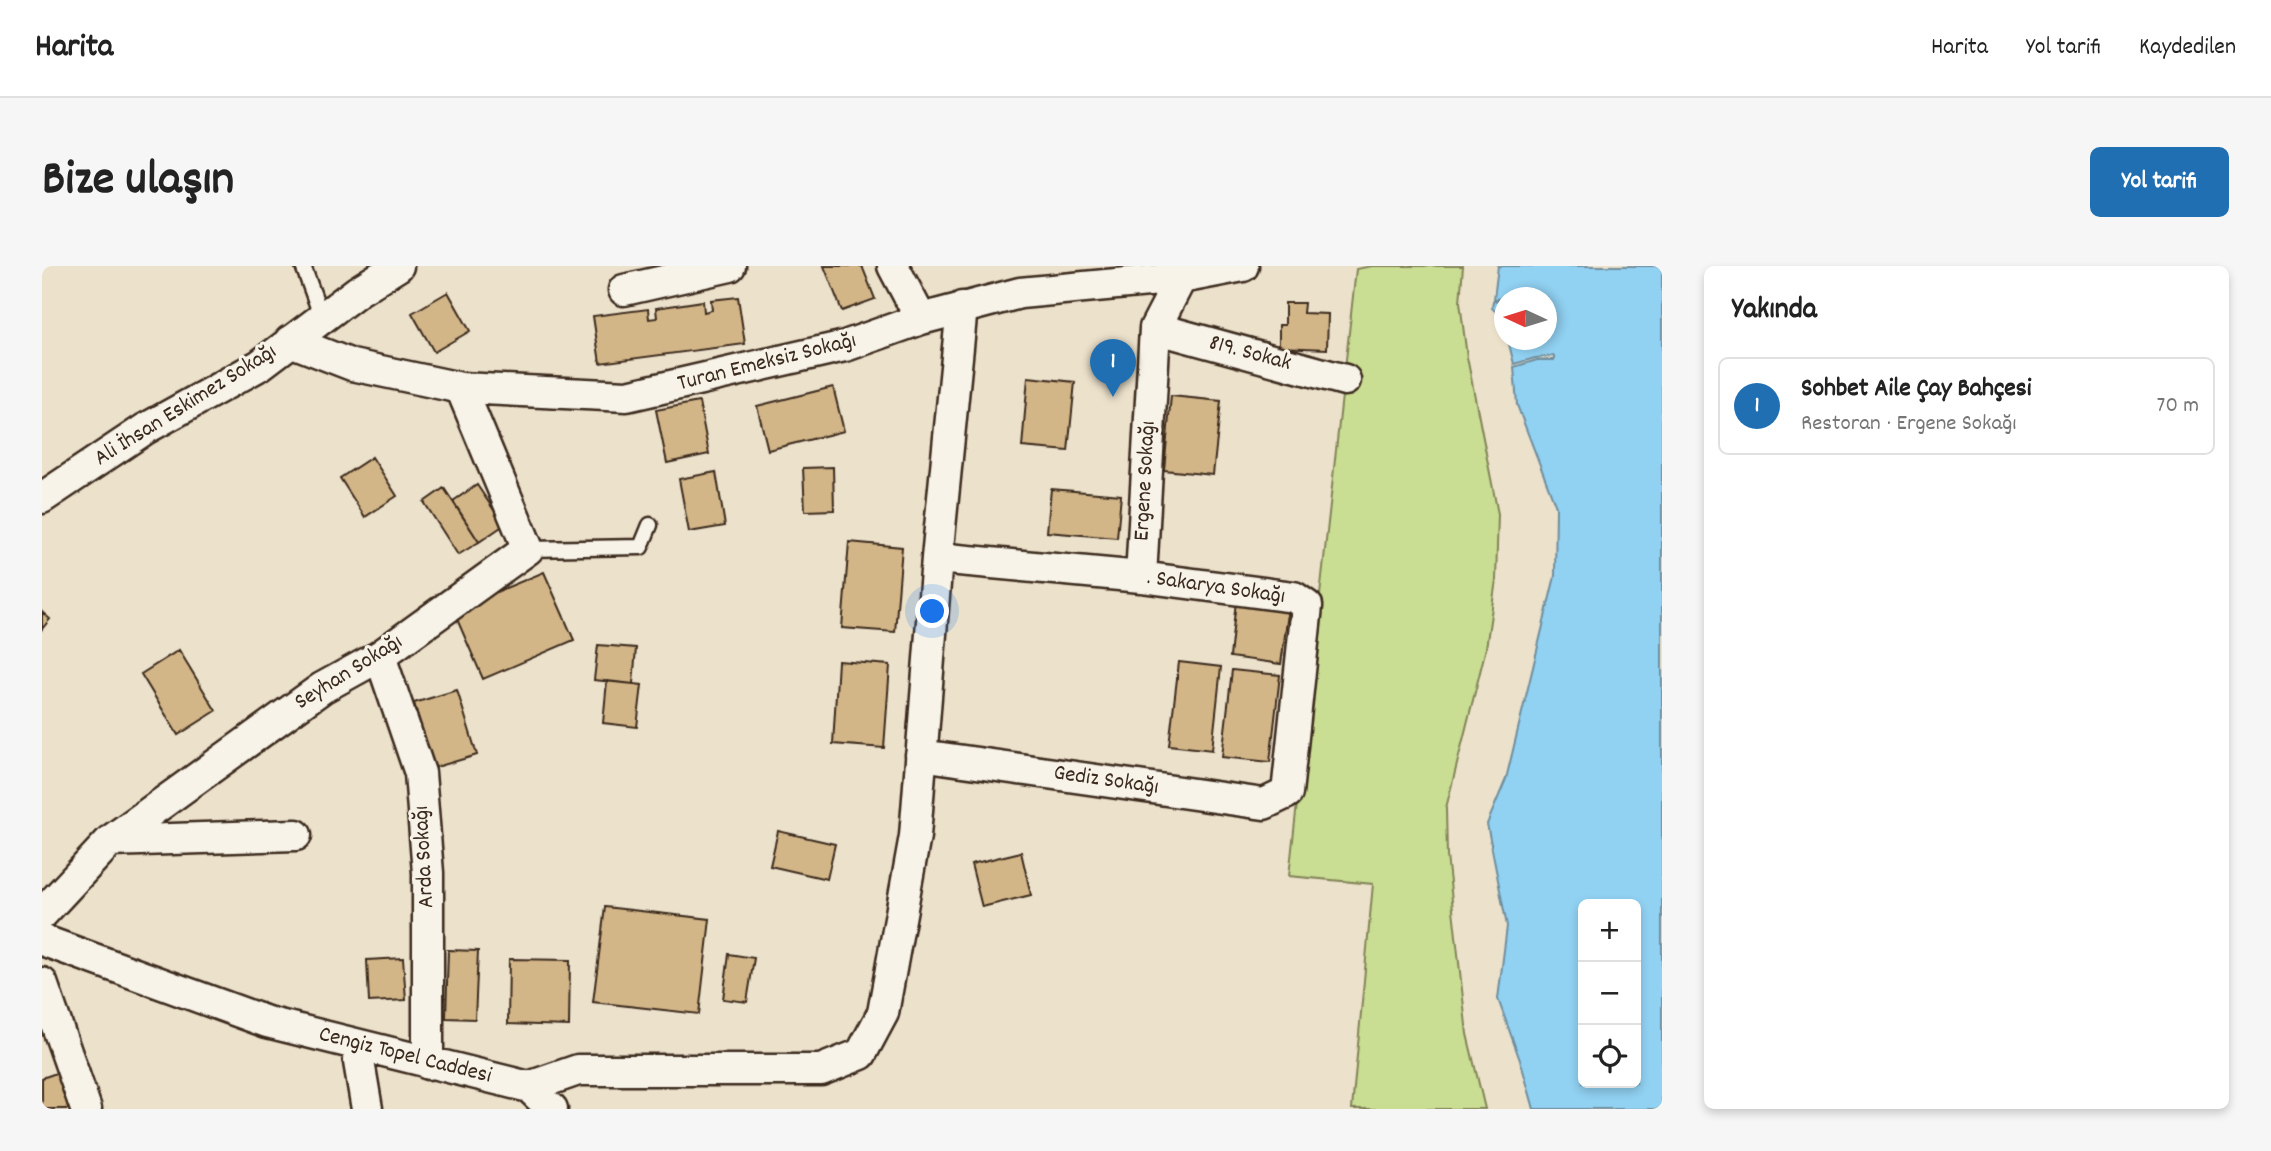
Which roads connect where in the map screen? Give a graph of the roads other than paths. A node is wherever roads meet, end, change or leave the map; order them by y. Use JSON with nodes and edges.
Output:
{"nodes":[{"id":1,"x":303,"y":266,"type":"edge"},
{"id":2,"x":398,"y":266,"type":"edge"},
{"id":3,"x":730,"y":266,"type":"edge"},
{"id":4,"x":893,"y":266,"type":"edge"},
{"id":5,"x":1243,"y":266,"type":"edge"},
{"id":6,"x":1181,"y":272,"type":"edge"},
{"id":7,"x":624,"y":290,"type":"dead end"},
{"id":8,"x":962,"y":307,"type":"junction"},
{"id":9,"x":322,"y":318,"type":"junction"},
{"id":10,"x":921,"y":319,"type":"junction"},
{"id":11,"x":1155,"y":328,"type":"junction"},
{"id":12,"x":290,"y":341,"type":"junction"},
{"id":13,"x":1345,"y":380,"type":"dead end"},
{"id":14,"x":461,"y":388,"type":"junction"},
{"id":15,"x":42,"y":498,"type":"edge"},
{"id":16,"x":650,"y":525,"type":"dead end"},
{"id":17,"x":528,"y":549,"type":"junction"},
{"id":18,"x":937,"y":558,"type":"junction"},
{"id":19,"x":1141,"y":577,"type":"junction"},
{"id":20,"x":380,"y":656,"type":"junction"},
{"id":21,"x":921,"y":755,"type":"junction"},
{"id":22,"x":1287,"y":793,"type":"joint"},
{"id":23,"x":296,"y":835,"type":"dead end"},
{"id":24,"x":110,"y":841,"type":"junction"},
{"id":25,"x":42,"y":914,"type":"edge"},
{"id":26,"x":42,"y":940,"type":"edge"},
{"id":27,"x":42,"y":983,"type":"edge"},
{"id":28,"x":356,"y":1044,"type":"junction"},
{"id":29,"x":428,"y":1064,"type":"junction"},
{"id":30,"x":529,"y":1087,"type":"junction"},
{"id":31,"x":86,"y":1109,"type":"edge"},
{"id":32,"x":367,"y":1109,"type":"edge"},
{"id":33,"x":552,"y":1109,"type":"edge"}],
"edges":[{"from":1,"to":9,"type":"lane"},
{"from":2,"to":9,"type":"street","name":"Ali İhsan Eskimez Sokağı"},
{"from":3,"to":7,"type":"street"},
{"from":4,"to":10,"type":"street"},
{"from":5,"to":6,"type":"street","name":"Turan Emeksiz Sokağı"},
{"from":6,"to":8,"type":"street","name":"Turan Emeksiz Sokağı"},
{"from":6,"to":11,"type":"street","name":"Ergene Sokağı"},
{"from":8,"to":10,"type":"street","name":"Turan Emeksiz Sokağı"},
{"from":8,"to":18,"type":"street"},
{"from":9,"to":12,"type":"street","name":"Ali İhsan Eskimez Sokağı"},
{"from":10,"to":14,"type":"street","name":"Turan Emeksiz Sokağı"},
{"from":11,"to":13,"type":"street","name":"819. Sokak"},
{"from":11,"to":19,"type":"street","name":"Ergene Sokağı"},
{"from":12,"to":14,"type":"street","name":"Turan Emeksiz Sokağı"},
{"from":12,"to":15,"type":"street","name":"Ali İhsan Eskimez Sokağı"},
{"from":14,"to":17,"type":"street"},
{"from":16,"to":17,"type":"lane"},
{"from":17,"to":20,"type":"street","name":"Seyhan Sokağı"},
{"from":18,"to":19,"type":"street","name":". Sakarya Sokağı"},
{"from":18,"to":21,"type":"street"},
{"from":19,"to":22,"type":"street","name":". Sakarya Sokağı"},
{"from":20,"to":24,"type":"street","name":"Seyhan Sokağı"},
{"from":20,"to":29,"type":"street","name":"Arda Sokağı"},
{"from":21,"to":22,"type":"street","name":"Gediz Sokağı"},
{"from":21,"to":30,"type":"street"},
{"from":23,"to":24,"type":"street"},
{"from":24,"to":25,"type":"street","name":"Seyhan Sokağı"},
{"from":26,"to":28,"type":"street","name":"Cengiz Topel Caddesi"},
{"from":27,"to":31,"type":"street"},
{"from":28,"to":29,"type":"street","name":"Cengiz Topel Caddesi"},
{"from":28,"to":32,"type":"street"},
{"from":29,"to":30,"type":"street","name":"Cengiz Topel Caddesi"},
{"from":30,"to":33,"type":"street"}]}
